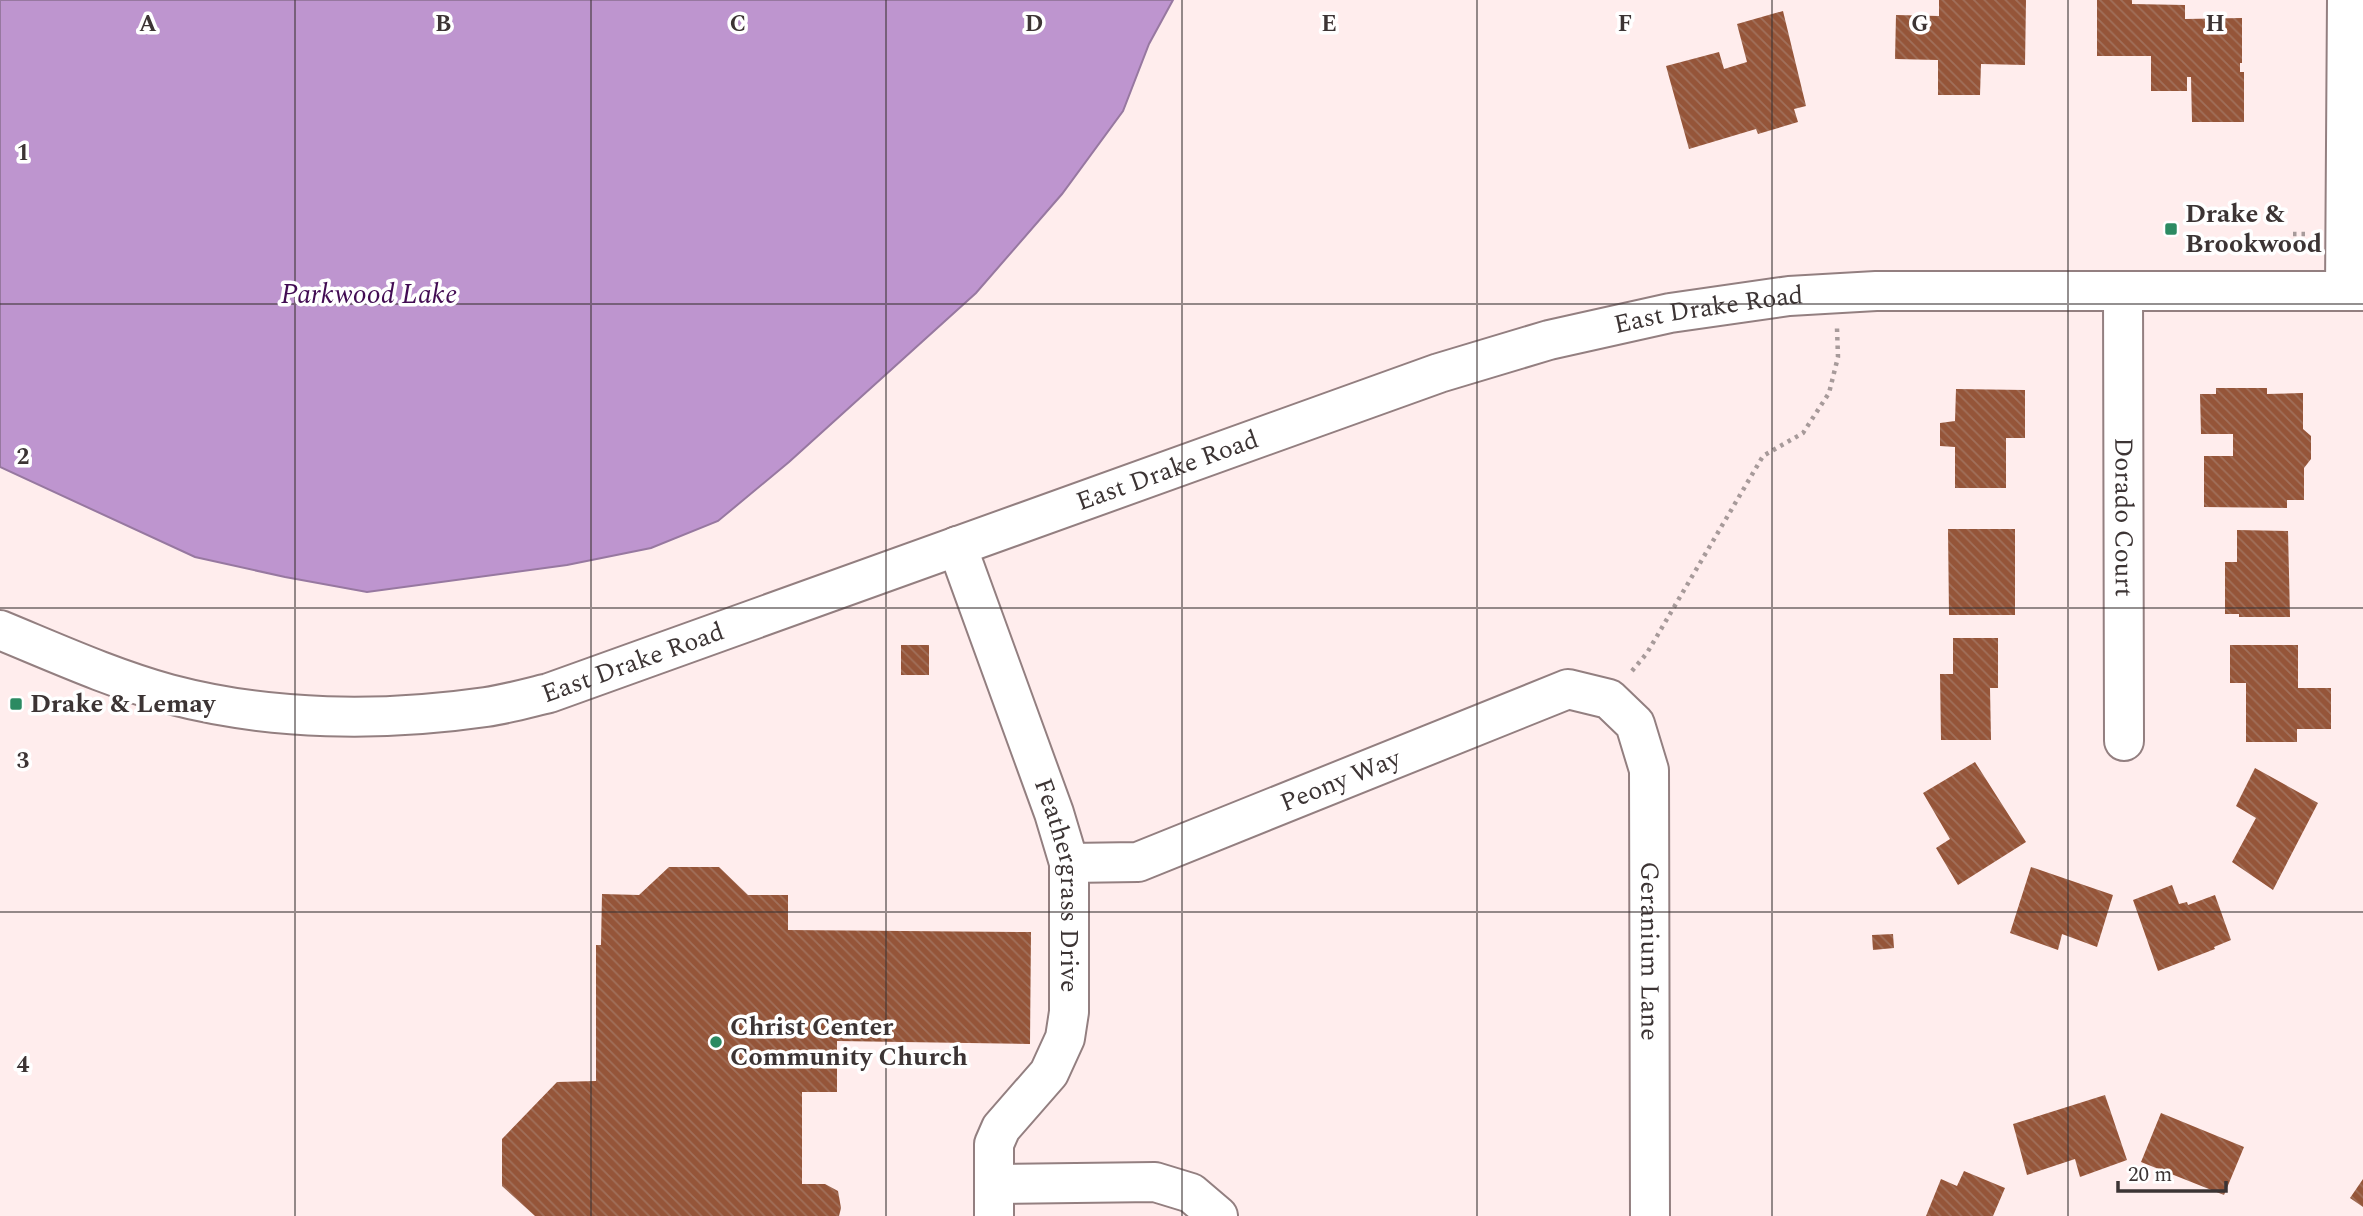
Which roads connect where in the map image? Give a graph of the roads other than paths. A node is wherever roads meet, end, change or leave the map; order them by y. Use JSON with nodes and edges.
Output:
{"nodes":[{"id":1,"x":2347,"y":0,"type":"edge"},
{"id":2,"x":2123,"y":291,"type":"junction"},
{"id":3,"x":2354,"y":291,"type":"edge"},
{"id":4,"x":957,"y":546,"type":"junction"},
{"id":5,"x":5,"y":635,"type":"edge"},
{"id":6,"x":1609,"y":699,"type":"joint"},
{"id":7,"x":2124,"y":741,"type":"dead end"},
{"id":8,"x":1069,"y":863,"type":"junction"},
{"id":9,"x":994,"y":1200,"type":"edge"},
{"id":10,"x":1218,"y":1216,"type":"edge"},
{"id":11,"x":1650,"y":1216,"type":"edge"}],
"edges":[{"from":1,"to":3,"type":"street"},
{"from":2,"to":3,"type":"street","name":"East Drake Road"},
{"from":2,"to":4,"type":"street","name":"East Drake Road"},
{"from":2,"to":7,"type":"street","name":"Dorado Court"},
{"from":4,"to":5,"type":"street","name":"East Drake Road"},
{"from":4,"to":8,"type":"street","name":"Feathergrass Drive"},
{"from":6,"to":8,"type":"street","name":"Peony Way"},
{"from":6,"to":11,"type":"street","name":"Geranium Lane"},
{"from":8,"to":9,"type":"street","name":"Feathergrass Drive"},
{"from":9,"to":10,"type":"street"}]}
